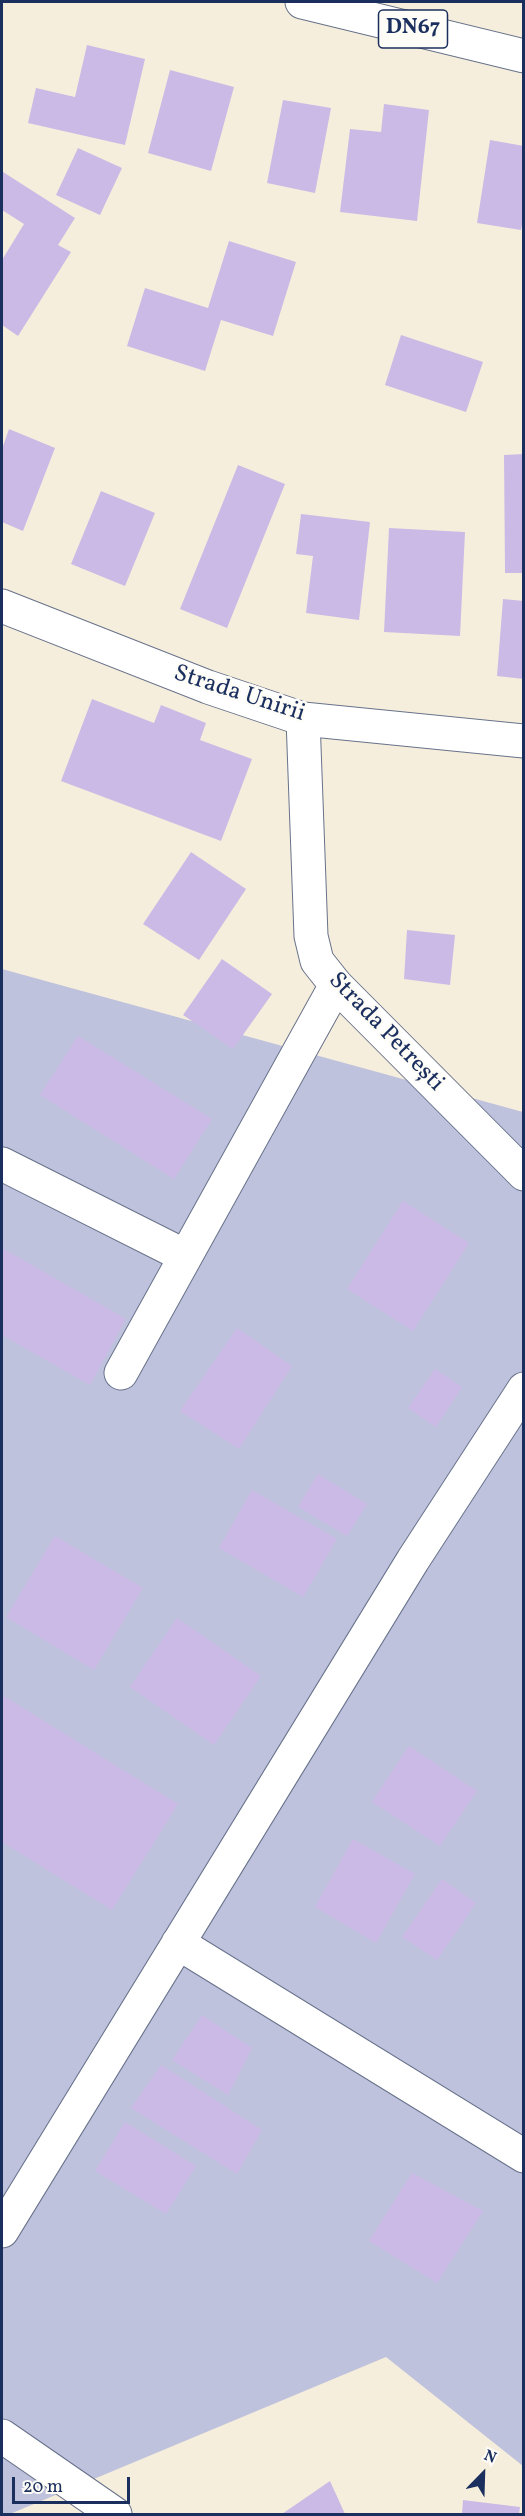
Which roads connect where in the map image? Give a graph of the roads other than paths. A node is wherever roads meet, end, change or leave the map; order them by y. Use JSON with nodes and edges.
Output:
{"nodes":[{"id":1,"x":302,"y":2,"type":"edge"},
{"id":2,"x":524,"y":56,"type":"edge"},
{"id":3,"x":2,"y":606,"type":"edge"},
{"id":4,"x":303,"y":719,"type":"junction"},
{"id":5,"x":524,"y":741,"type":"edge"},
{"id":6,"x":336,"y":985,"type":"junction"},
{"id":7,"x":2,"y":1164,"type":"edge"},
{"id":8,"x":524,"y":1174,"type":"edge"},
{"id":9,"x":186,"y":1256,"type":"junction"},
{"id":10,"x":121,"y":1373,"type":"dead end"},
{"id":11,"x":524,"y":1389,"type":"edge"},
{"id":12,"x":178,"y":1943,"type":"junction"},
{"id":13,"x":524,"y":2156,"type":"edge"},
{"id":14,"x":2,"y":2231,"type":"edge"},
{"id":15,"x":2,"y":2436,"type":"edge"},
{"id":16,"x":115,"y":2514,"type":"edge"}],
"edges":[{"from":1,"to":2,"type":"street","number":"DN67"},
{"from":3,"to":4,"type":"street","name":"Strada Unirii"},
{"from":4,"to":5,"type":"street","name":"Strada Unirii"},
{"from":4,"to":6,"type":"street","name":"Strada Petrești"},
{"from":6,"to":8,"type":"street","name":"Strada Petrești"},
{"from":6,"to":9,"type":"street"},
{"from":7,"to":9,"type":"street"},
{"from":9,"to":10,"type":"street"},
{"from":11,"to":12,"type":"street"},
{"from":12,"to":13,"type":"street"},
{"from":12,"to":14,"type":"street"},
{"from":15,"to":16,"type":"street"}]}
